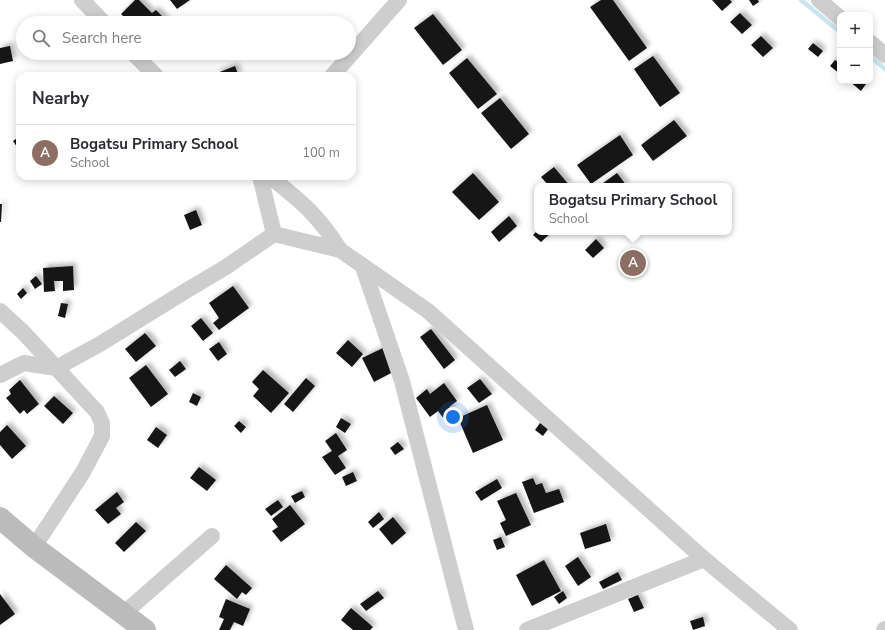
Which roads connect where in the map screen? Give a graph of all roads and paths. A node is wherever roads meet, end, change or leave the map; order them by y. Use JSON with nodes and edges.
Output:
{"nodes":[{"id":1,"x":82,"y":0,"type":"edge"},
{"id":2,"x":399,"y":0,"type":"edge"},
{"id":3,"x":819,"y":0,"type":"edge"},
{"id":4,"x":837,"y":15,"type":"edge"},
{"id":5,"x":97,"y":16,"type":"edge"},
{"id":6,"x":873,"y":44,"type":"edge"},
{"id":7,"x":356,"y":49,"type":"edge"},
{"id":8,"x":885,"y":54,"type":"edge"},
{"id":9,"x":140,"y":60,"type":"edge"},
{"id":10,"x":346,"y":60,"type":"edge"},
{"id":11,"x":152,"y":72,"type":"edge"},
{"id":12,"x":336,"y":72,"type":"edge"},
{"id":13,"x":261,"y":180,"type":"edge"},
{"id":14,"x":274,"y":180,"type":"edge"},
{"id":15,"x":274,"y":234,"type":"junction"},
{"id":16,"x":340,"y":250,"type":"junction"},
{"id":17,"x":363,"y":267,"type":"junction"},
{"id":18,"x":0,"y":311,"type":"edge"},
{"id":19,"x":56,"y":368,"type":"junction"},
{"id":20,"x":0,"y":375,"type":"edge"},
{"id":21,"x":0,"y":518,"type":"edge"},
{"id":22,"x":212,"y":536,"type":"dead end"},
{"id":23,"x":34,"y":547,"type":"junction"},
{"id":24,"x":704,"y":558,"type":"junction"},
{"id":25,"x":123,"y":614,"type":"junction"},
{"id":26,"x":145,"y":630,"type":"edge"},
{"id":27,"x":466,"y":630,"type":"edge"},
{"id":28,"x":527,"y":630,"type":"edge"},
{"id":29,"x":790,"y":630,"type":"edge"}],
"edges":[{"from":1,"to":5,"type":"street"},
{"from":2,"to":7,"type":"street"},
{"from":3,"to":4,"type":"street"},
{"from":6,"to":8,"type":"street"},
{"from":9,"to":11,"type":"street"},
{"from":10,"to":12,"type":"street"},
{"from":13,"to":15,"type":"street"},
{"from":14,"to":16,"type":"street"},
{"from":15,"to":16,"type":"street"},
{"from":15,"to":19,"type":"street"},
{"from":16,"to":17,"type":"street"},
{"from":17,"to":24,"type":"street"},
{"from":17,"to":27,"type":"street"},
{"from":18,"to":19,"type":"street"},
{"from":19,"to":20,"type":"street"},
{"from":19,"to":23,"type":"street"},
{"from":21,"to":23,"type":"street"},
{"from":22,"to":25,"type":"street"},
{"from":23,"to":25,"type":"street"},
{"from":24,"to":28,"type":"street"},
{"from":24,"to":29,"type":"street"},
{"from":25,"to":26,"type":"street"}]}
